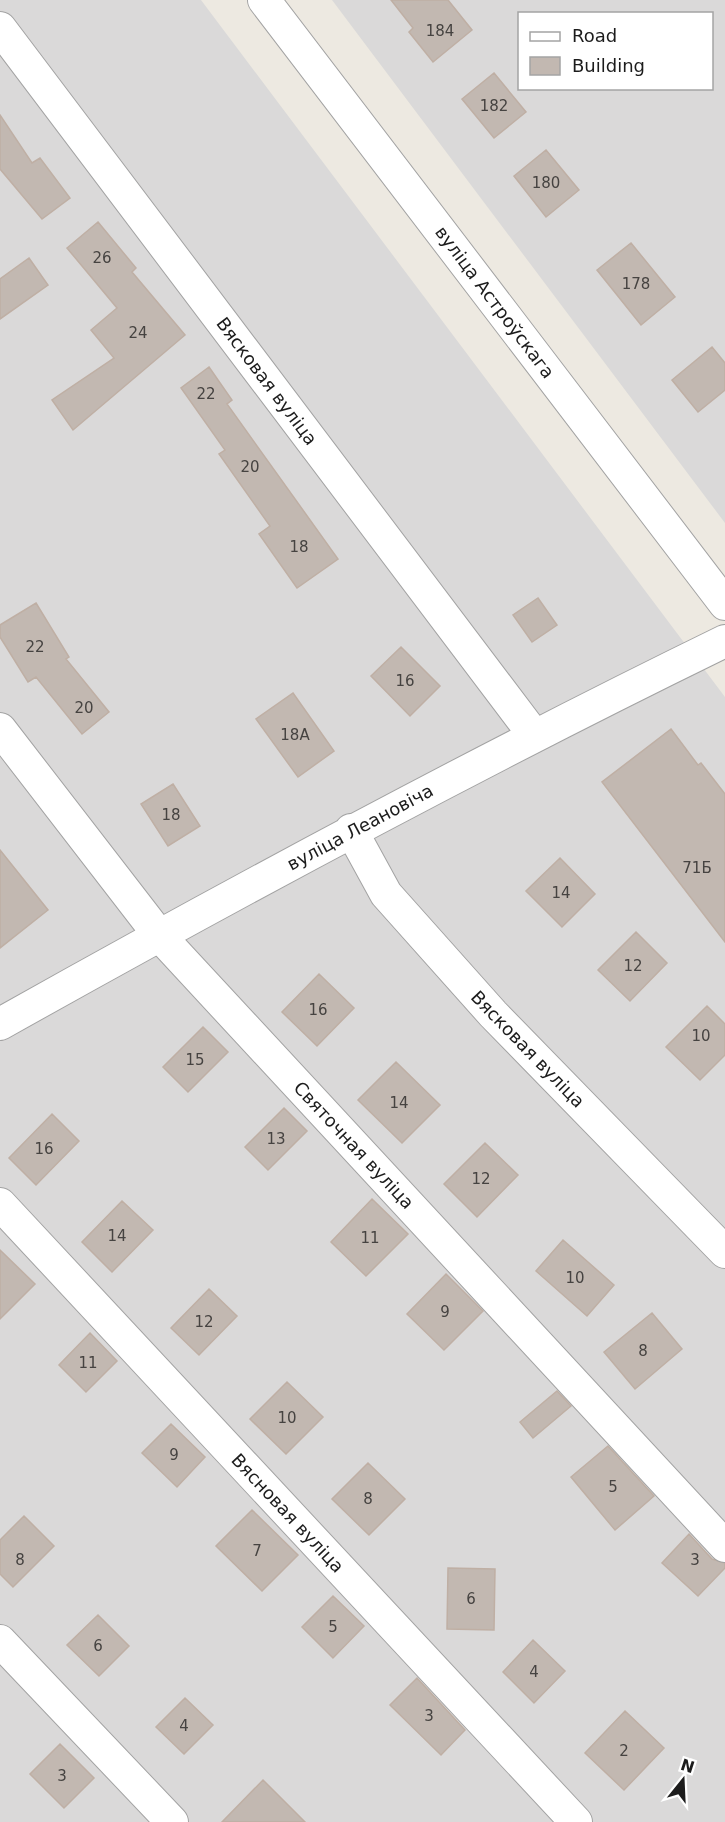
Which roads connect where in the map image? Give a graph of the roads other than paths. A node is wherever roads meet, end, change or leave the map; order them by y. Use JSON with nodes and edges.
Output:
{"nodes":[{"id":1,"x":264,"y":0,"type":"edge"},
{"id":2,"x":0,"y":28,"type":"edge"},
{"id":3,"x":725,"y":604,"type":"edge"},
{"id":4,"x":725,"y":641,"type":"edge"},
{"id":5,"x":0,"y":729,"type":"edge"},
{"id":6,"x":534,"y":735,"type":"junction"},
{"id":7,"x":351,"y":830,"type":"junction"},
{"id":8,"x":159,"y":934,"type":"junction"},
{"id":9,"x":0,"y":1024,"type":"edge"},
{"id":10,"x":0,"y":1204,"type":"edge"},
{"id":11,"x":725,"y":1252,"type":"edge"},
{"id":12,"x":725,"y":1546,"type":"edge"},
{"id":13,"x":0,"y":1641,"type":"edge"},
{"id":14,"x":172,"y":1822,"type":"edge"},
{"id":15,"x":576,"y":1822,"type":"edge"}],
"edges":[{"from":1,"to":3,"type":"street","name":"вуліца Астроўскага"},
{"from":2,"to":6,"type":"street","name":"Вясковая вуліца"},
{"from":4,"to":6,"type":"street","name":"вуліца Леановіча"},
{"from":5,"to":8,"type":"street","name":"Святочная вуліца"},
{"from":6,"to":7,"type":"street","name":"вуліца Леановіча"},
{"from":7,"to":8,"type":"street","name":"вуліца Леановіча"},
{"from":7,"to":11,"type":"street","name":"Вясковая вуліца"},
{"from":8,"to":9,"type":"street","name":"вуліца Леановіча"},
{"from":8,"to":12,"type":"street","name":"Святочная вуліца"},
{"from":10,"to":15,"type":"street","name":"Вясновая вуліца"},
{"from":13,"to":14,"type":"street"}]}
